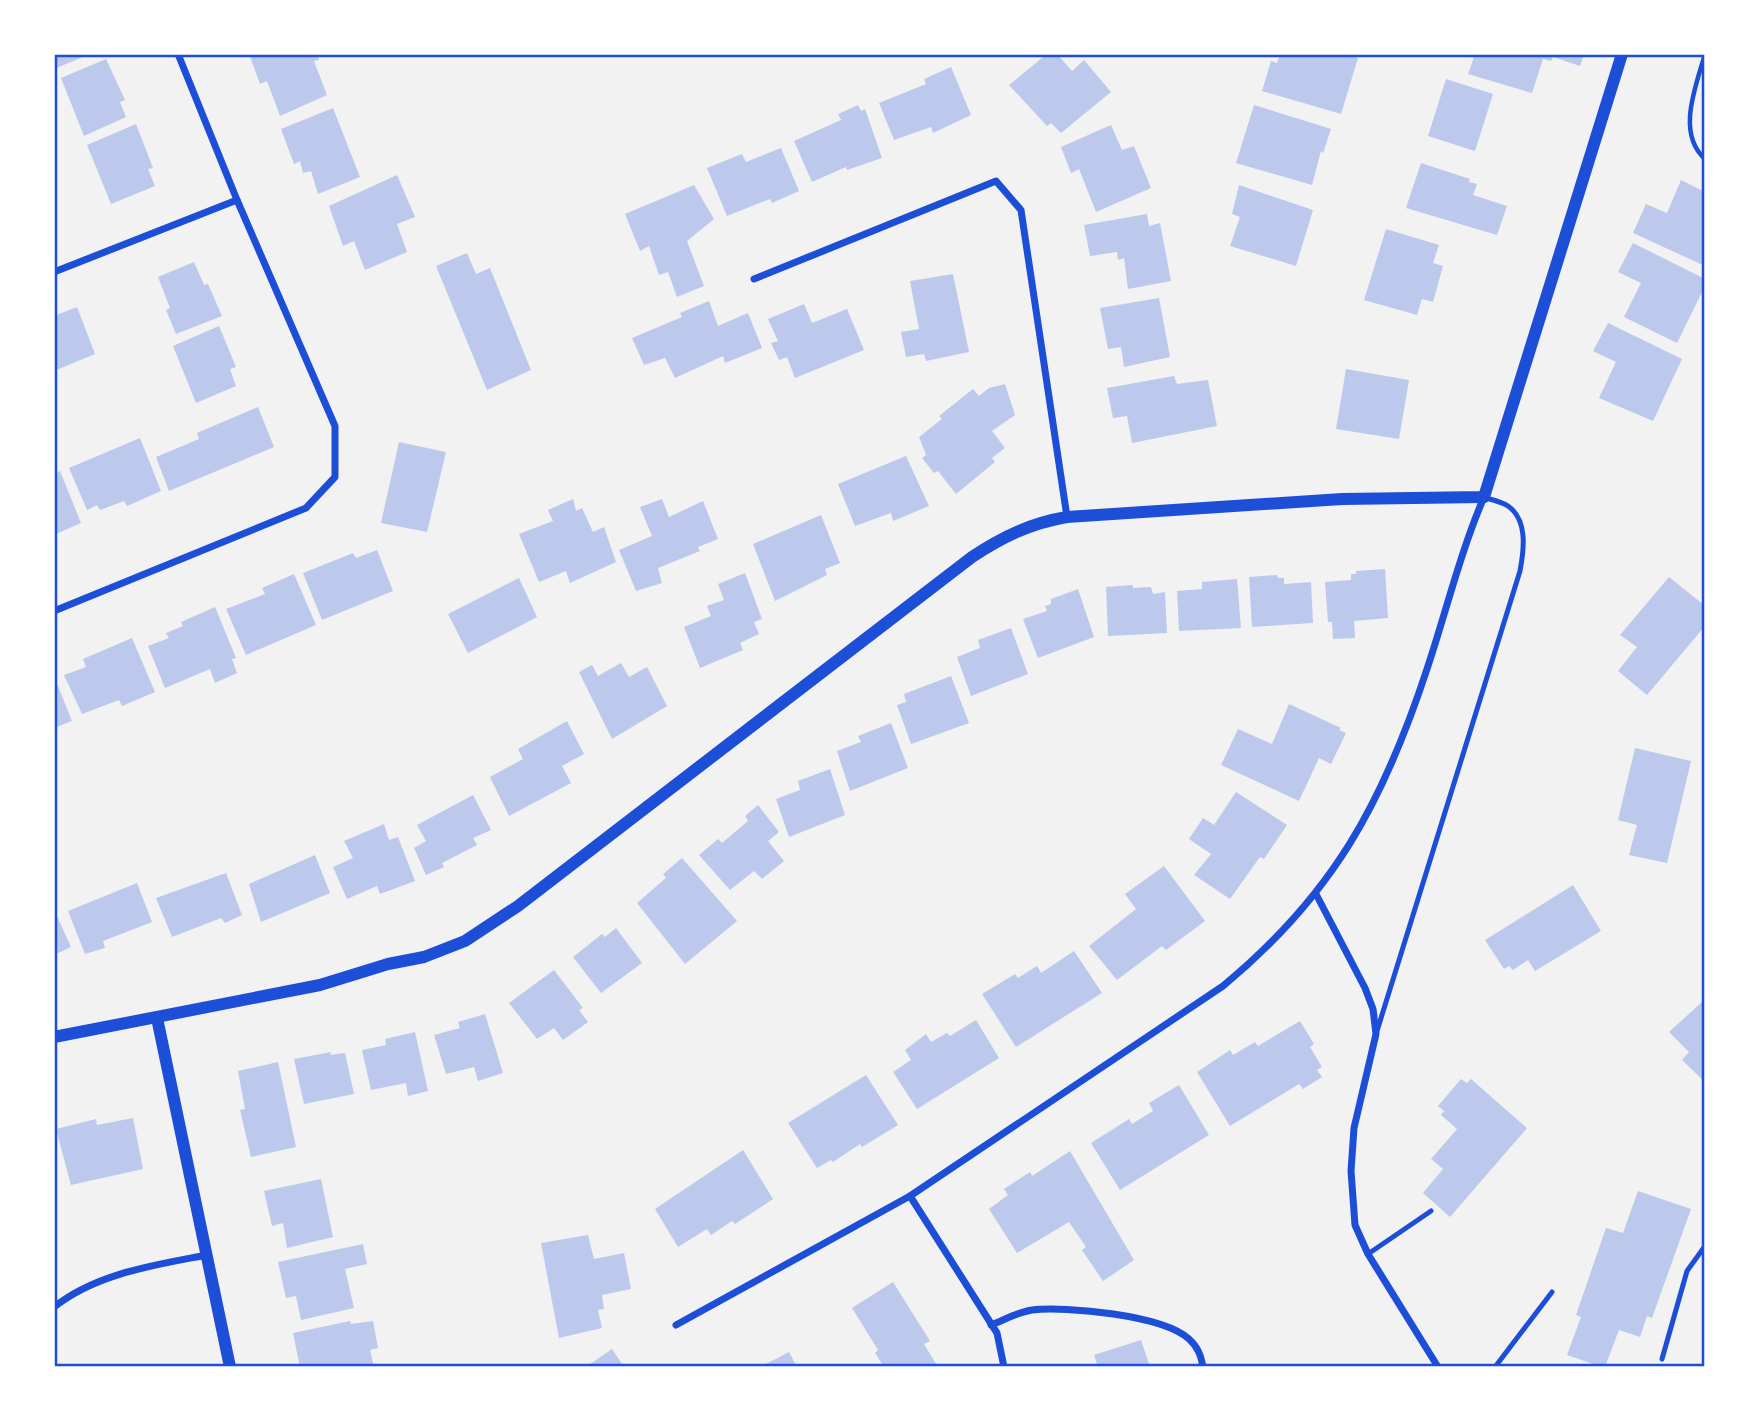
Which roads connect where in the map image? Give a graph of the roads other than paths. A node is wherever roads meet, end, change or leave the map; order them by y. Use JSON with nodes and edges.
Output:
{"nodes":[{"id":1,"x":178,"y":54,"type":"edge"},
{"id":2,"x":1622,"y":54,"type":"edge"},
{"id":3,"x":237,"y":200,"type":"junction"},
{"id":4,"x":54,"y":272,"type":"edge"},
{"id":5,"x":754,"y":279,"type":"dead end"},
{"id":6,"x":1484,"y":497,"type":"junction"},
{"id":7,"x":1067,"y":517,"type":"junction"},
{"id":8,"x":54,"y":611,"type":"edge"},
{"id":9,"x":1316,"y":894,"type":"junction"},
{"id":10,"x":157,"y":1018,"type":"junction"},
{"id":11,"x":1376,"y":1034,"type":"junction"},
{"id":12,"x":54,"y":1037,"type":"edge"},
{"id":13,"x":910,"y":1196,"type":"junction"},
{"id":14,"x":1431,"y":1211,"type":"dead end"},
{"id":15,"x":1705,"y":1246,"type":"edge"},
{"id":16,"x":1368,"y":1254,"type":"junction"},
{"id":17,"x":207,"y":1255,"type":"junction"},
{"id":18,"x":1552,"y":1292,"type":"dead end"},
{"id":19,"x":54,"y":1307,"type":"edge"},
{"id":20,"x":676,"y":1325,"type":"dead end"},
{"id":21,"x":991,"y":1325,"type":"junction"},
{"id":22,"x":1662,"y":1359,"type":"dead end"},
{"id":23,"x":230,"y":1367,"type":"edge"},
{"id":24,"x":1004,"y":1367,"type":"edge"},
{"id":25,"x":1203,"y":1367,"type":"edge"},
{"id":26,"x":1438,"y":1367,"type":"edge"},
{"id":27,"x":1495,"y":1367,"type":"edge"}],
"edges":[{"from":1,"to":3,"type":"street"},
{"from":2,"to":6,"type":"street"},
{"from":3,"to":4,"type":"street"},
{"from":3,"to":8,"type":"street"},
{"from":5,"to":7,"type":"street"},
{"from":6,"to":7,"type":"street"},
{"from":6,"to":9,"type":"street"},
{"from":6,"to":11,"type":"lane"},
{"from":7,"to":10,"type":"street"},
{"from":9,"to":11,"type":"street"},
{"from":9,"to":13,"type":"street"},
{"from":10,"to":12,"type":"street"},
{"from":10,"to":17,"type":"street"},
{"from":11,"to":16,"type":"street"},
{"from":13,"to":20,"type":"street"},
{"from":13,"to":21,"type":"street"},
{"from":14,"to":16,"type":"lane"},
{"from":15,"to":22,"type":"lane"},
{"from":16,"to":26,"type":"street"},
{"from":17,"to":19,"type":"street"},
{"from":17,"to":23,"type":"street"},
{"from":18,"to":27,"type":"lane"},
{"from":21,"to":24,"type":"street"},
{"from":21,"to":25,"type":"street"}]}
